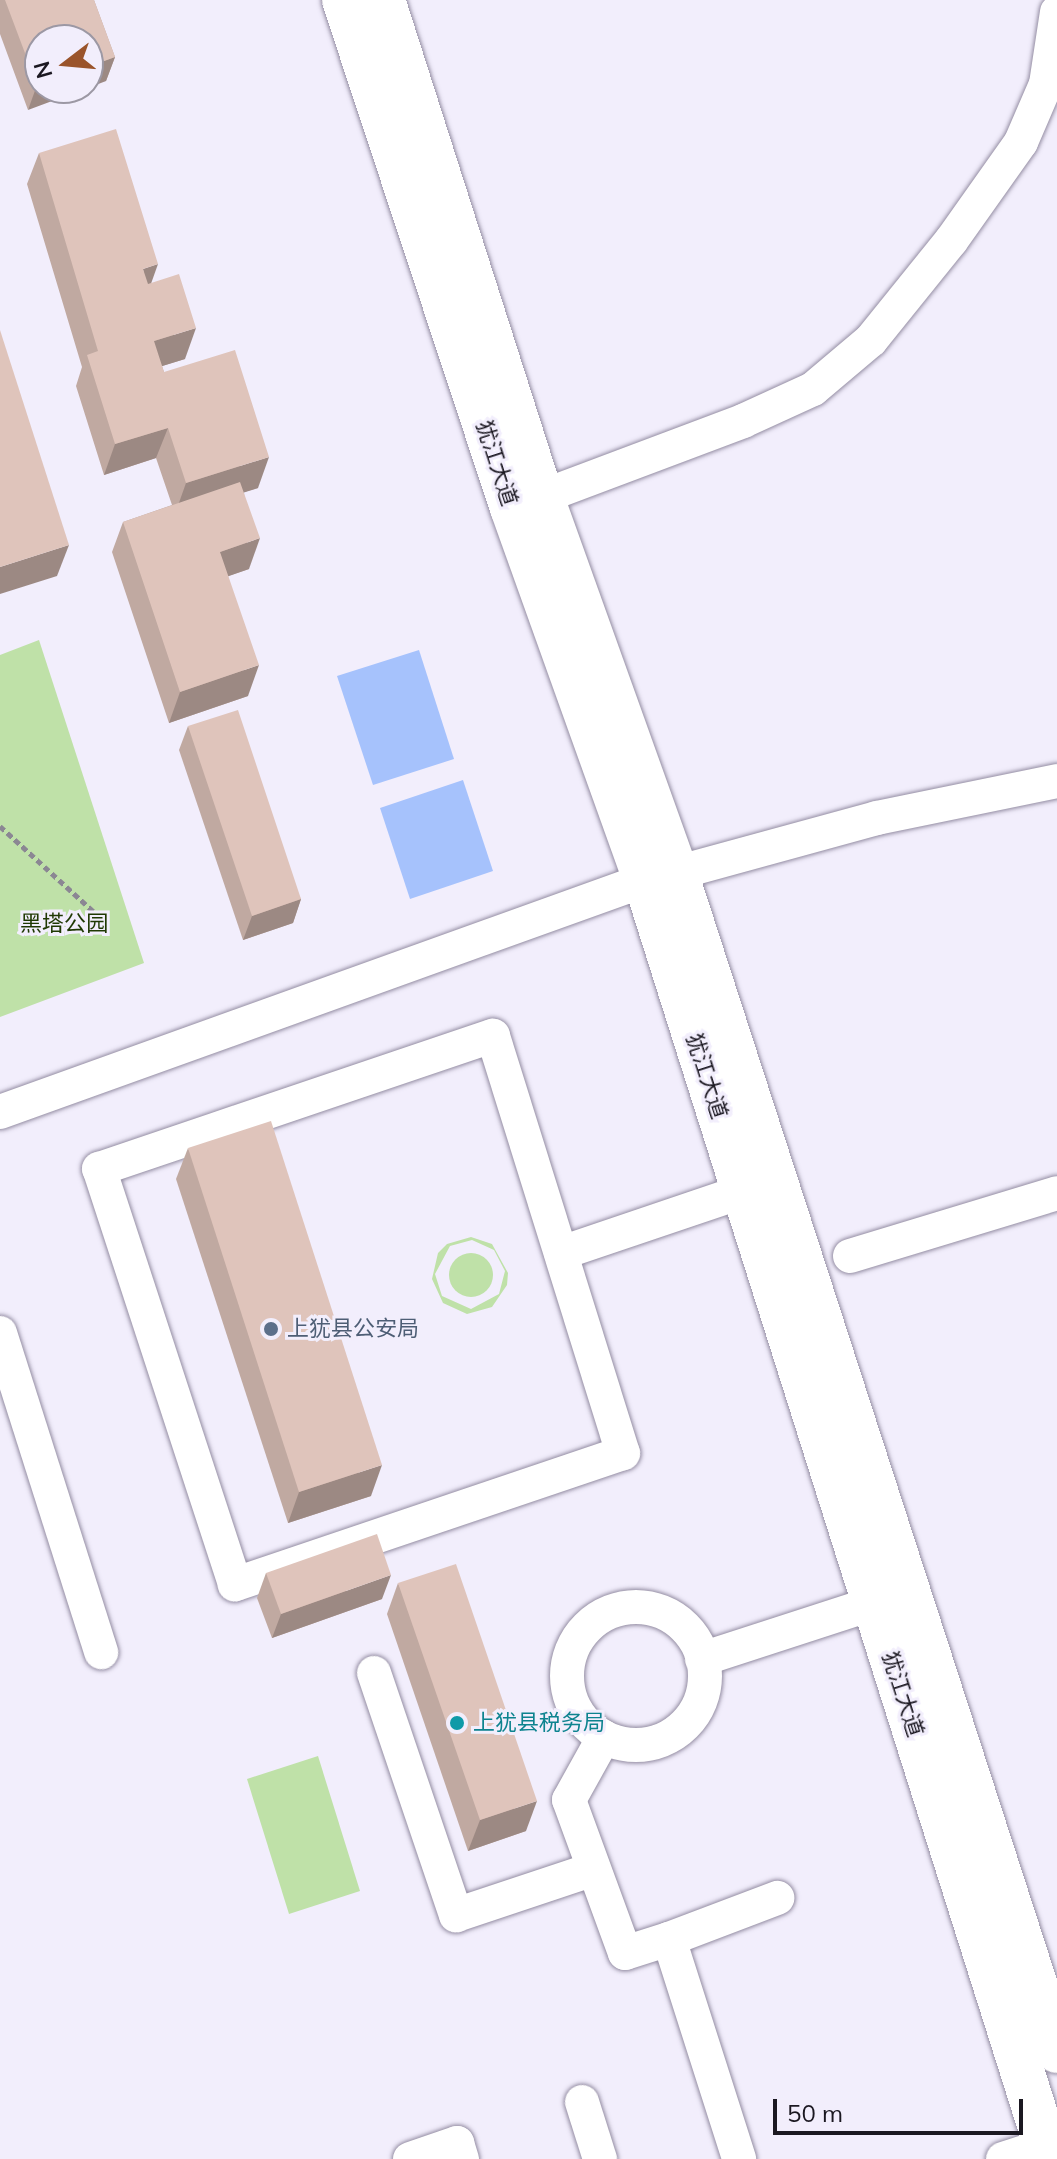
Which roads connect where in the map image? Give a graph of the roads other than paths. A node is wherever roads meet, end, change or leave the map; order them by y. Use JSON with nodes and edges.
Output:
{"nodes":[{"id":1,"x":344,"y":0,"type":"edge"},
{"id":2,"x":383,"y":0,"type":"edge"},
{"id":3,"x":1057,"y":12,"type":"edge"},
{"id":4,"x":526,"y":502,"type":"junction"},
{"id":5,"x":1057,"y":781,"type":"edge"},
{"id":6,"x":660,"y":876,"type":"junction"},
{"id":7,"x":0,"y":1112,"type":"edge"},
{"id":8,"x":744,"y":1191,"type":"junction"},
{"id":9,"x":1057,"y":1193,"type":"edge"},
{"id":10,"x":561,"y":1253,"type":"junction"},
{"id":11,"x":850,"y":1256,"type":"dead end"},
{"id":12,"x":0,"y":1333,"type":"edge"},
{"id":13,"x":874,"y":1603,"type":"junction"},
{"id":14,"x":101,"y":1652,"type":"dead end"},
{"id":15,"x":702,"y":1659,"type":"junction"},
{"id":16,"x":374,"y":1673,"type":"dead end"},
{"id":17,"x":604,"y":1737,"type":"junction"},
{"id":18,"x":594,"y":1869,"type":"junction"},
{"id":19,"x":777,"y":1898,"type":"dead end"},
{"id":20,"x":669,"y":1939,"type":"junction"},
{"id":21,"x":1057,"y":2051,"type":"edge"},
{"id":22,"x":582,"y":2102,"type":"dead end"},
{"id":23,"x":1048,"y":2152,"type":"edge"},
{"id":24,"x":410,"y":2159,"type":"edge"},
{"id":25,"x":462,"y":2159,"type":"edge"},
{"id":26,"x":600,"y":2159,"type":"edge"},
{"id":27,"x":739,"y":2159,"type":"edge"},
{"id":28,"x":1003,"y":2159,"type":"edge"}],
"edges":[{"from":1,"to":4,"type":"main road","name":"犹江大道"},
{"from":2,"to":4,"type":"main road","name":"犹江大道"},
{"from":3,"to":4,"type":"street"},
{"from":4,"to":6,"type":"main road","name":"犹江大道"},
{"from":5,"to":6,"type":"street"},
{"from":6,"to":7,"type":"street"},
{"from":6,"to":8,"type":"main road","name":"犹江大道"},
{"from":6,"to":21,"type":"main road","name":"犹江大道"},
{"from":8,"to":10,"type":"street"},
{"from":8,"to":13,"type":"main road","name":"犹江大道"},
{"from":9,"to":11,"type":"street"},
{"from":10,"to":10,"type":"street"},
{"from":12,"to":14,"type":"street"},
{"from":13,"to":15,"type":"street"},
{"from":13,"to":23,"type":"main road","name":"犹江大道"},
{"from":15,"to":17,"type":"street"},
{"from":15,"to":17,"type":"street"},
{"from":16,"to":18,"type":"street"},
{"from":17,"to":18,"type":"street"},
{"from":18,"to":20,"type":"street"},
{"from":19,"to":20,"type":"street"},
{"from":20,"to":27,"type":"street"},
{"from":22,"to":26,"type":"street"},
{"from":23,"to":28,"type":"street"},
{"from":24,"to":25,"type":"street"}]}
